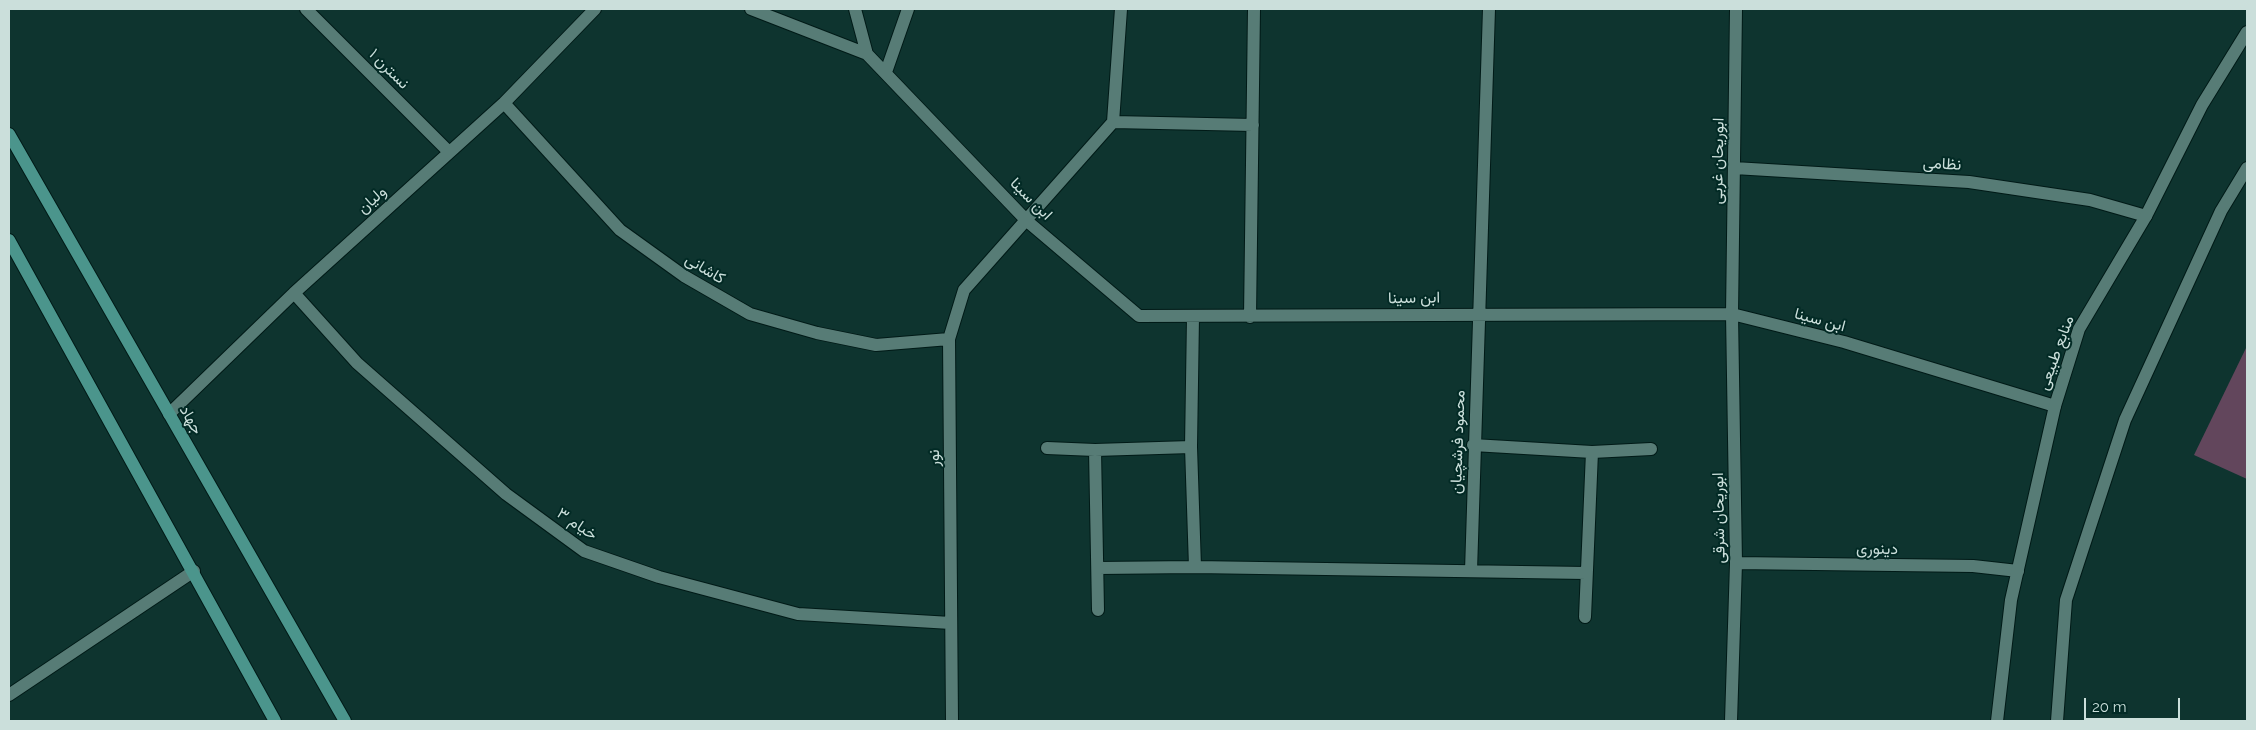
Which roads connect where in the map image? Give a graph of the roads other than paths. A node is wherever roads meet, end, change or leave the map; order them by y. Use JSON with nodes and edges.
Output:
{"nodes":[{"id":1,"x":306,"y":9,"type":"edge"},
{"id":2,"x":596,"y":9,"type":"edge"},
{"id":3,"x":751,"y":9,"type":"edge"},
{"id":4,"x":855,"y":9,"type":"edge"},
{"id":5,"x":908,"y":9,"type":"edge"},
{"id":6,"x":1121,"y":9,"type":"edge"},
{"id":7,"x":1254,"y":9,"type":"edge"},
{"id":8,"x":1489,"y":9,"type":"edge"},
{"id":9,"x":1736,"y":9,"type":"edge"},
{"id":10,"x":2247,"y":32,"type":"edge"},
{"id":11,"x":867,"y":54,"type":"junction"},
{"id":12,"x":886,"y":72,"type":"junction"},
{"id":13,"x":504,"y":104,"type":"junction"},
{"id":14,"x":1113,"y":122,"type":"junction"},
{"id":15,"x":1253,"y":124,"type":"junction"},
{"id":16,"x":9,"y":134,"type":"edge"},
{"id":17,"x":449,"y":152,"type":"junction"},
{"id":18,"x":1734,"y":168,"type":"junction"},
{"id":19,"x":2247,"y":168,"type":"edge"},
{"id":20,"x":2146,"y":216,"type":"junction"},
{"id":21,"x":1027,"y":221,"type":"junction"},
{"id":22,"x":9,"y":240,"type":"edge"},
{"id":23,"x":294,"y":294,"type":"junction"},
{"id":24,"x":1478,"y":314,"type":"junction"},
{"id":25,"x":1732,"y":314,"type":"junction"},
{"id":26,"x":1193,"y":317,"type":"junction"},
{"id":27,"x":1250,"y":317,"type":"junction"},
{"id":28,"x":949,"y":339,"type":"junction"},
{"id":29,"x":2055,"y":406,"type":"junction"},
{"id":30,"x":169,"y":414,"type":"junction"},
{"id":31,"x":1191,"y":446,"type":"junction"},
{"id":32,"x":1473,"y":446,"type":"junction"},
{"id":33,"x":1047,"y":448,"type":"dead end"},
{"id":34,"x":1651,"y":449,"type":"dead end"},
{"id":35,"x":1095,"y":450,"type":"junction"},
{"id":36,"x":1592,"y":452,"type":"junction"},
{"id":37,"x":1736,"y":563,"type":"junction"},
{"id":38,"x":1196,"y":567,"type":"junction"},
{"id":39,"x":1098,"y":568,"type":"junction"},
{"id":40,"x":194,"y":571,"type":"junction"},
{"id":41,"x":1471,"y":571,"type":"junction"},
{"id":42,"x":2018,"y":571,"type":"junction"},
{"id":43,"x":1586,"y":573,"type":"junction"},
{"id":44,"x":1098,"y":610,"type":"dead end"},
{"id":45,"x":1585,"y":617,"type":"dead end"},
{"id":46,"x":951,"y":623,"type":"junction"},
{"id":47,"x":9,"y":695,"type":"edge"},
{"id":48,"x":275,"y":721,"type":"edge"},
{"id":49,"x":345,"y":721,"type":"edge"},
{"id":50,"x":952,"y":721,"type":"edge"},
{"id":51,"x":1731,"y":721,"type":"edge"},
{"id":52,"x":1998,"y":721,"type":"edge"},
{"id":53,"x":2057,"y":721,"type":"edge"}],
"edges":[{"from":1,"to":17,"type":"street","name":"نسترن ۱"},
{"from":2,"to":13,"type":"street","name":"ولیان"},
{"from":3,"to":11,"type":"street"},
{"from":4,"to":11,"type":"street"},
{"from":5,"to":12,"type":"street"},
{"from":6,"to":14,"type":"street"},
{"from":7,"to":15,"type":"street"},
{"from":8,"to":24,"type":"street","name":"محمود فرشچیان"},
{"from":9,"to":18,"type":"street","name":"ابوریحان غربی"},
{"from":10,"to":20,"type":"street","name":"منابع طبیعی"},
{"from":11,"to":12,"type":"street","name":"ابن سینا"},
{"from":12,"to":21,"type":"street","name":"ابن سینا"},
{"from":13,"to":17,"type":"street","name":"ولیان"},
{"from":13,"to":28,"type":"street","name":"کاشانی"},
{"from":14,"to":15,"type":"street"},
{"from":14,"to":21,"type":"street","name":"نور"},
{"from":15,"to":27,"type":"street"},
{"from":16,"to":30,"type":"main road","name":"جهاد"},
{"from":17,"to":23,"type":"street","name":"ولیان"},
{"from":18,"to":20,"type":"street","name":"نظامی"},
{"from":18,"to":25,"type":"street","name":"ابوریحان غربی"},
{"from":19,"to":53,"type":"street"},
{"from":20,"to":29,"type":"street","name":"منابع طبیعی"},
{"from":21,"to":26,"type":"street","name":"ابن سینا"},
{"from":21,"to":28,"type":"street","name":"نور"},
{"from":22,"to":40,"type":"main road"},
{"from":23,"to":30,"type":"street","name":"ولیان"},
{"from":23,"to":46,"type":"street","name":"خیام ۳"},
{"from":24,"to":25,"type":"street","name":"ابن سینا"},
{"from":24,"to":27,"type":"street","name":"ابن سینا"},
{"from":24,"to":32,"type":"street","name":"محمود فرشچیان"},
{"from":25,"to":29,"type":"street","name":"ابن سینا"},
{"from":25,"to":37,"type":"street","name":"ابوریحان شرقی"},
{"from":26,"to":27,"type":"street","name":"ابن سینا"},
{"from":26,"to":31,"type":"street"},
{"from":28,"to":46,"type":"street","name":"نور"},
{"from":29,"to":42,"type":"street","name":"منابع طبیعی"},
{"from":30,"to":49,"type":"main road","name":"جهاد"},
{"from":31,"to":35,"type":"street"},
{"from":31,"to":38,"type":"street"},
{"from":32,"to":36,"type":"street"},
{"from":32,"to":41,"type":"street","name":"محمود فرشچیان"},
{"from":33,"to":35,"type":"street"},
{"from":34,"to":36,"type":"street"},
{"from":35,"to":39,"type":"street"},
{"from":36,"to":43,"type":"street"},
{"from":37,"to":42,"type":"street","name":"دینوری"},
{"from":37,"to":51,"type":"street","name":"ابوریحان شرقی"},
{"from":38,"to":39,"type":"street"},
{"from":38,"to":41,"type":"street"},
{"from":39,"to":44,"type":"street"},
{"from":40,"to":47,"type":"street"},
{"from":40,"to":48,"type":"main road"},
{"from":41,"to":43,"type":"street"},
{"from":42,"to":52,"type":"street","name":"منابع طبیعی"},
{"from":43,"to":45,"type":"street"},
{"from":46,"to":50,"type":"street","name":"نور"}]}
